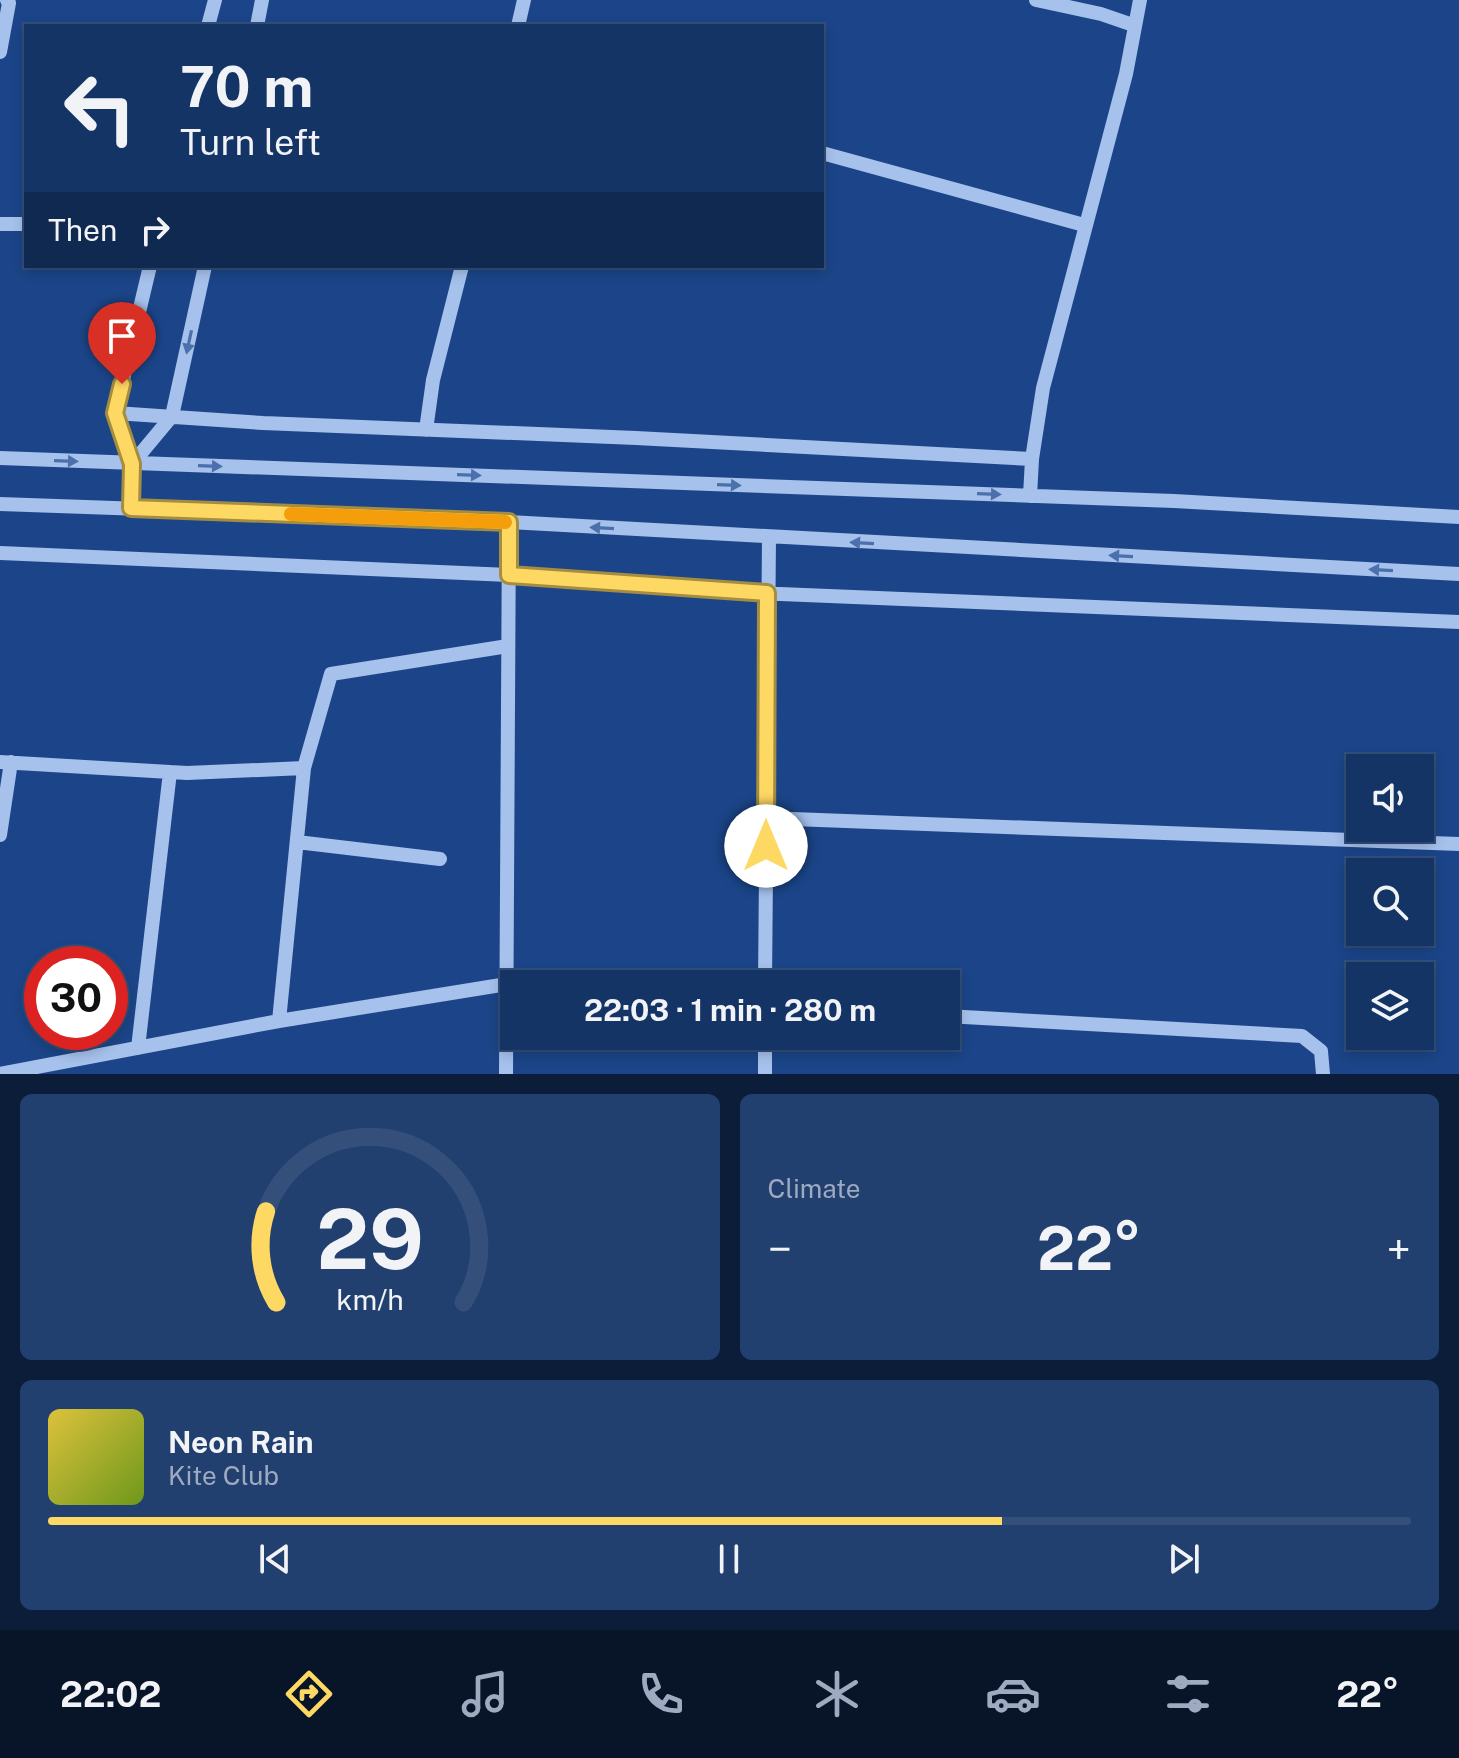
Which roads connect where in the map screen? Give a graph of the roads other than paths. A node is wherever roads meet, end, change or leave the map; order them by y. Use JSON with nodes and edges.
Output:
{"nodes":[{"id":1,"x":7,"y":0,"type":"edge"},
{"id":2,"x":215,"y":0,"type":"edge"},
{"id":3,"x":262,"y":0,"type":"edge"},
{"id":4,"x":524,"y":0,"type":"edge"},
{"id":5,"x":1036,"y":0,"type":"edge"},
{"id":6,"x":1140,"y":0,"type":"edge"},
{"id":7,"x":209,"y":24,"type":"edge"},
{"id":8,"x":257,"y":24,"type":"edge"},
{"id":9,"x":518,"y":24,"type":"edge"},
{"id":10,"x":1133,"y":25,"type":"junction"},
{"id":11,"x":0,"y":52,"type":"edge"},
{"id":12,"x":824,"y":154,"type":"edge"},
{"id":13,"x":0,"y":224,"type":"edge"},
{"id":14,"x":24,"y":224,"type":"edge"},
{"id":15,"x":1084,"y":225,"type":"junction"},
{"id":16,"x":150,"y":268,"type":"edge"},
{"id":17,"x":205,"y":268,"type":"edge"},
{"id":18,"x":461,"y":268,"type":"edge"},
{"id":19,"x":115,"y":413,"type":"junction"},
{"id":20,"x":172,"y":416,"type":"junction"},
{"id":21,"x":426,"y":430,"type":"junction"},
{"id":22,"x":0,"y":458,"type":"edge"},
{"id":23,"x":1032,"y":459,"type":"junction"},
{"id":24,"x":132,"y":464,"type":"junction"},
{"id":25,"x":1030,"y":496,"type":"junction"},
{"id":26,"x":0,"y":504,"type":"edge"},
{"id":27,"x":131,"y":508,"type":"junction"},
{"id":28,"x":1459,"y":517,"type":"edge"},
{"id":29,"x":509,"y":522,"type":"junction"},
{"id":30,"x":769,"y":538,"type":"junction"},
{"id":31,"x":0,"y":553,"type":"edge"},
{"id":32,"x":1459,"y":574,"type":"edge"},
{"id":33,"x":509,"y":575,"type":"junction"},
{"id":34,"x":767,"y":593,"type":"junction"},
{"id":35,"x":1459,"y":622,"type":"edge"},
{"id":36,"x":508,"y":646,"type":"junction"},
{"id":37,"x":6,"y":762,"type":"edge"},
{"id":38,"x":304,"y":768,"type":"junction"},
{"id":39,"x":170,"y":772,"type":"junction"},
{"id":40,"x":766,"y":818,"type":"junction"},
{"id":41,"x":0,"y":835,"type":"edge"},
{"id":42,"x":297,"y":842,"type":"junction"},
{"id":43,"x":1459,"y":844,"type":"edge"},
{"id":44,"x":440,"y":859,"type":"dead end"},
{"id":45,"x":507,"y":970,"type":"edge"},
{"id":46,"x":765,"y":970,"type":"edge"},
{"id":47,"x":500,"y":985,"type":"edge"},
{"id":48,"x":960,"y":1017,"type":"edge"},
{"id":49,"x":279,"y":1021,"type":"junction"},
{"id":50,"x":138,"y":1048,"type":"junction"},
{"id":51,"x":506,"y":1050,"type":"edge"},
{"id":52,"x":765,"y":1050,"type":"edge"},
{"id":53,"x":0,"y":1074,"type":"edge"},
{"id":54,"x":506,"y":1074,"type":"edge"},
{"id":55,"x":765,"y":1074,"type":"edge"},
{"id":56,"x":1323,"y":1074,"type":"edge"}],
"edges":[{"from":1,"to":11,"type":"street"},
{"from":2,"to":7,"type":"street"},
{"from":3,"to":8,"type":"street"},
{"from":4,"to":9,"type":"street"},
{"from":5,"to":10,"type":"street"},
{"from":6,"to":10,"type":"street"},
{"from":10,"to":15,"type":"street"},
{"from":12,"to":15,"type":"street"},
{"from":13,"to":14,"type":"street"},
{"from":15,"to":23,"type":"street"},
{"from":16,"to":19,"type":"street"},
{"from":17,"to":20,"type":"street","one_way":true},
{"from":18,"to":21,"type":"street"},
{"from":19,"to":20,"type":"street"},
{"from":19,"to":24,"type":"street"},
{"from":20,"to":21,"type":"street"},
{"from":20,"to":24,"type":"street"},
{"from":21,"to":23,"type":"street"},
{"from":22,"to":24,"type":"street","one_way":true},
{"from":23,"to":25,"type":"street"},
{"from":24,"to":25,"type":"street","one_way":true},
{"from":24,"to":27,"type":"street"},
{"from":25,"to":28,"type":"street"},
{"from":26,"to":27,"type":"street"},
{"from":27,"to":29,"type":"street"},
{"from":30,"to":29,"type":"street","one_way":true},
{"from":29,"to":33,"type":"street"},
{"from":32,"to":30,"type":"street","one_way":true},
{"from":30,"to":34,"type":"street"},
{"from":31,"to":33,"type":"street"},
{"from":33,"to":34,"type":"street"},
{"from":33,"to":36,"type":"street"},
{"from":34,"to":35,"type":"street"},
{"from":34,"to":40,"type":"street"},
{"from":36,"to":38,"type":"street"},
{"from":36,"to":45,"type":"street"},
{"from":37,"to":39,"type":"street"},
{"from":37,"to":41,"type":"street"},
{"from":38,"to":39,"type":"street"},
{"from":38,"to":42,"type":"street"},
{"from":39,"to":50,"type":"street"},
{"from":40,"to":43,"type":"street"},
{"from":40,"to":46,"type":"street"},
{"from":42,"to":44,"type":"street"},
{"from":42,"to":49,"type":"street"},
{"from":47,"to":49,"type":"street"},
{"from":48,"to":56,"type":"street"},
{"from":49,"to":50,"type":"street"},
{"from":50,"to":53,"type":"street"},
{"from":51,"to":54,"type":"street"},
{"from":52,"to":55,"type":"street"}]}
